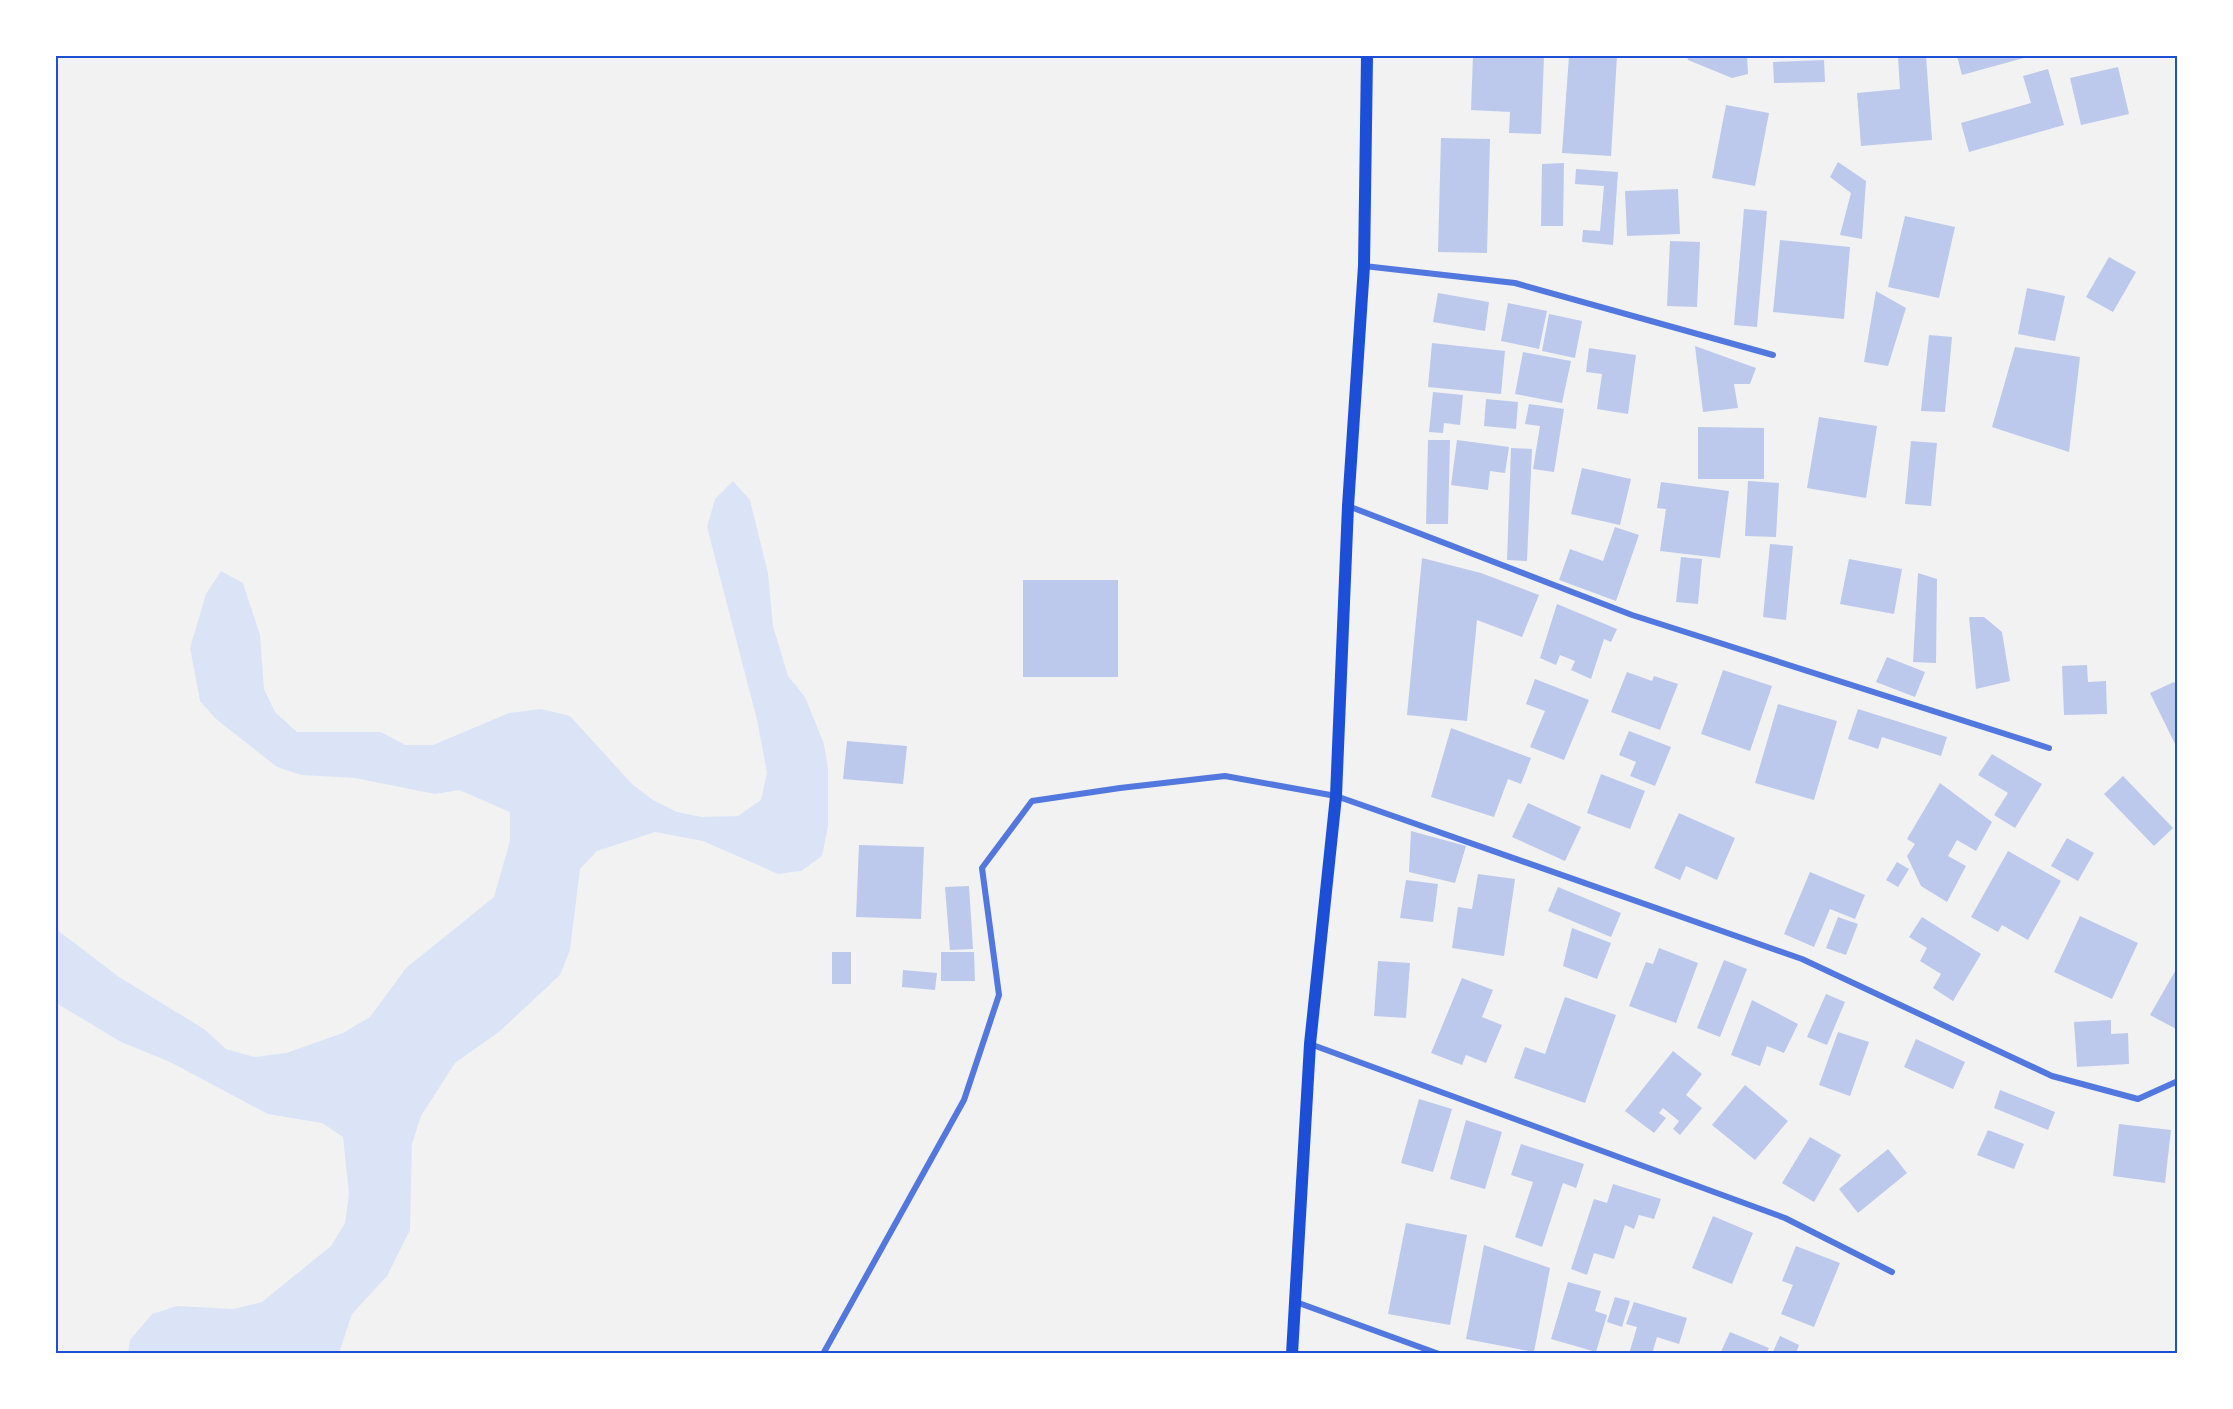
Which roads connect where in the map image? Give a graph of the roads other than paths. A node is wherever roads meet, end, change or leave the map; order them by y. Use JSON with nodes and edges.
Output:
{"nodes":[{"id":1,"x":1367,"y":56,"type":"edge"},
{"id":2,"x":1364,"y":266,"type":"junction"},
{"id":3,"x":1773,"y":355,"type":"dead end"},
{"id":4,"x":1348,"y":506,"type":"junction"},
{"id":5,"x":2049,"y":748,"type":"dead end"},
{"id":6,"x":1336,"y":796,"type":"junction"},
{"id":7,"x":1310,"y":1044,"type":"junction"},
{"id":8,"x":2178,"y":1081,"type":"edge"},
{"id":9,"x":1892,"y":1272,"type":"dead end"},
{"id":10,"x":1295,"y":1302,"type":"junction"},
{"id":11,"x":823,"y":1353,"type":"edge"},
{"id":12,"x":1292,"y":1353,"type":"edge"},
{"id":13,"x":1439,"y":1353,"type":"edge"}],
"edges":[{"from":1,"to":2,"type":"main road"},
{"from":2,"to":3,"type":"street"},
{"from":2,"to":4,"type":"main road"},
{"from":4,"to":5,"type":"street"},
{"from":4,"to":6,"type":"main road"},
{"from":6,"to":7,"type":"main road"},
{"from":6,"to":8,"type":"street"},
{"from":6,"to":11,"type":"street"},
{"from":7,"to":9,"type":"street"},
{"from":7,"to":10,"type":"main road"},
{"from":10,"to":12,"type":"main road"},
{"from":10,"to":13,"type":"street"}]}
